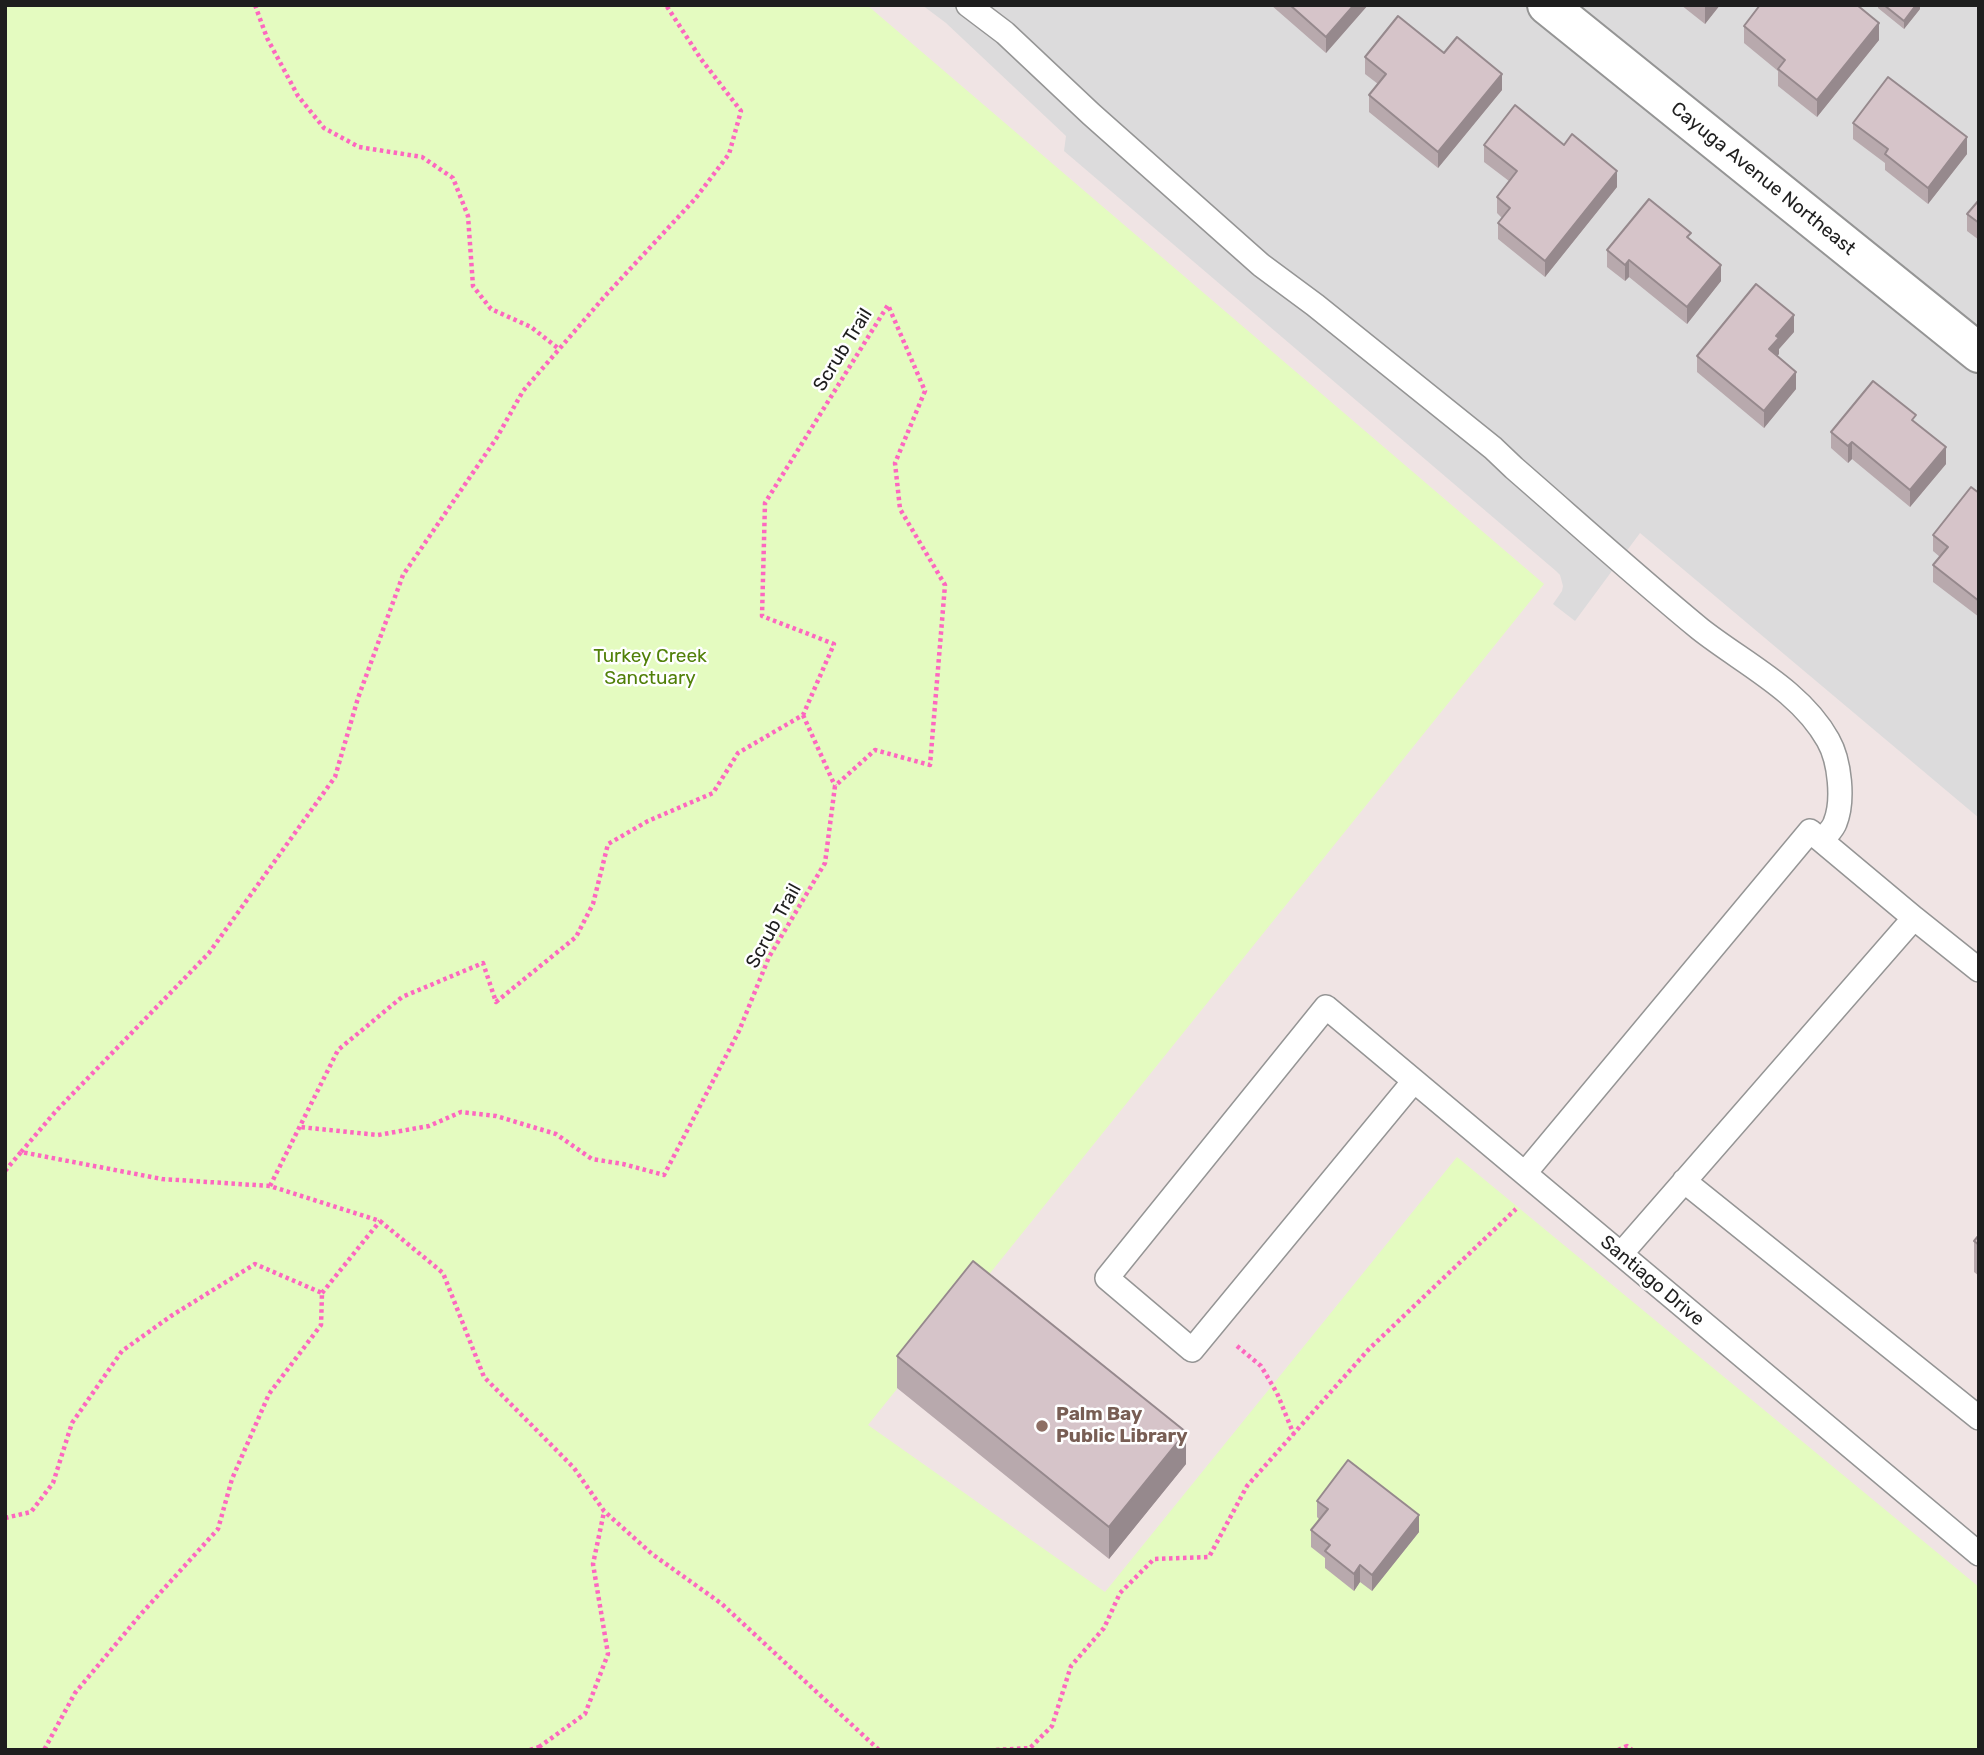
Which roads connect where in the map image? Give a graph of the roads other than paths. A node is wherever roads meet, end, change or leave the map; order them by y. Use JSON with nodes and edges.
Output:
{"nodes":[{"id":1,"x":968,"y":5,"type":"edge"},
{"id":2,"x":1548,"y":5,"type":"edge"},
{"id":3,"x":1979,"y":353,"type":"edge"},
{"id":4,"x":1822,"y":841,"type":"junction"},
{"id":5,"x":1914,"y":918,"type":"junction"},
{"id":6,"x":1979,"y":970,"type":"edge"},
{"id":7,"x":1414,"y":1081,"type":"junction"},
{"id":8,"x":1532,"y":1180,"type":"junction"},
{"id":9,"x":1684,"y":1181,"type":"junction"},
{"id":10,"x":1621,"y":1254,"type":"junction"},
{"id":11,"x":1979,"y":1418,"type":"edge"},
{"id":12,"x":1979,"y":1554,"type":"edge"}],
"edges":[{"from":1,"to":4,"type":"lane"},
{"from":2,"to":3,"type":"street","name":"Cayuga Avenue Northeast"},
{"from":4,"to":5,"type":"lane"},
{"from":4,"to":8,"type":"lane"},
{"from":5,"to":6,"type":"lane"},
{"from":5,"to":9,"type":"lane"},
{"from":7,"to":7,"type":"lane","name":"Santiago Drive"},
{"from":7,"to":8,"type":"lane","name":"Santiago Drive"},
{"from":8,"to":10,"type":"lane","name":"Santiago Drive"},
{"from":9,"to":10,"type":"lane"},
{"from":9,"to":11,"type":"lane"},
{"from":10,"to":12,"type":"lane","name":"Santiago Drive"}]}
